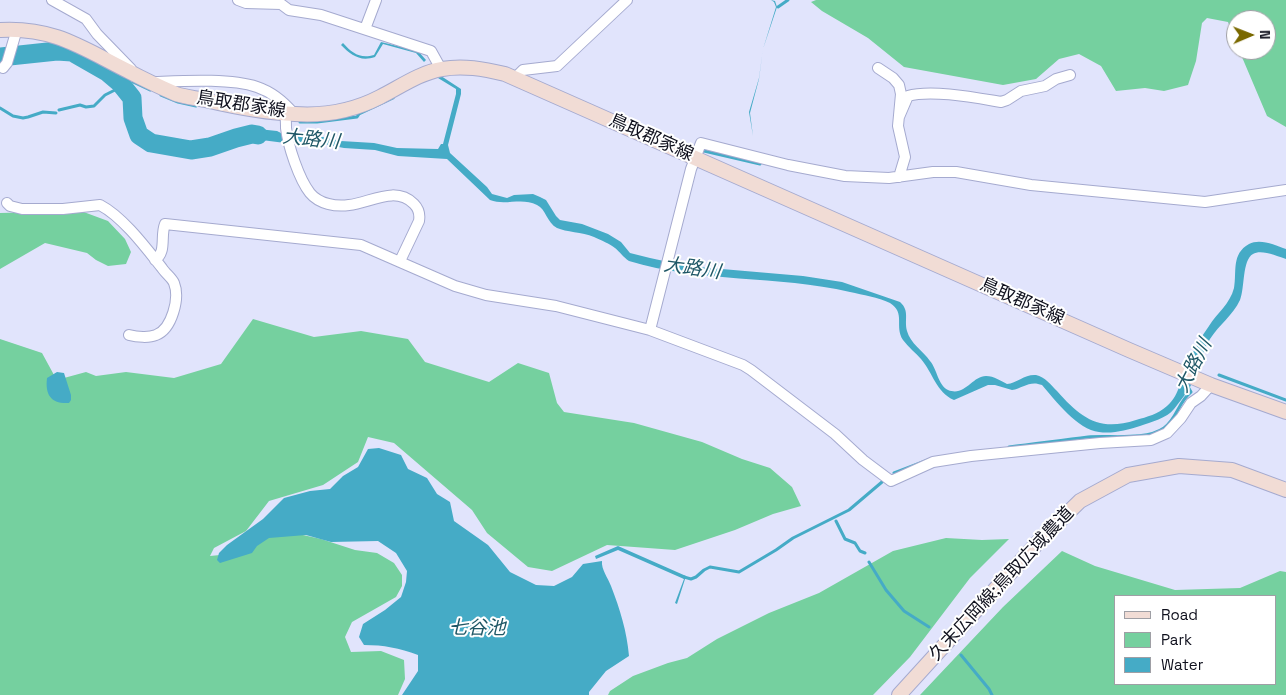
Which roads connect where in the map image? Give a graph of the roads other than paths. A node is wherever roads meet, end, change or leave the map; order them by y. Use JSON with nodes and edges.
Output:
{"nodes":[{"id":1,"x":52,"y":0,"type":"edge"},
{"id":2,"x":238,"y":0,"type":"edge"},
{"id":3,"x":376,"y":0,"type":"edge"},
{"id":4,"x":627,"y":0,"type":"edge"},
{"id":5,"x":282,"y":2,"type":"edge"},
{"id":6,"x":17,"y":29,"type":"junction"},
{"id":7,"x":365,"y":29,"type":"junction"},
{"id":8,"x":0,"y":30,"type":"edge"},
{"id":9,"x":3,"y":68,"type":"dead end"},
{"id":10,"x":878,"y":68,"type":"dead end"},
{"id":11,"x":441,"y":69,"type":"junction"},
{"id":12,"x":1070,"y":75,"type":"dead end"},
{"id":13,"x":515,"y":78,"type":"junction"},
{"id":14,"x":145,"y":80,"type":"junction"},
{"id":15,"x":289,"y":114,"type":"junction"},
{"id":16,"x":899,"y":117,"type":"junction"},
{"id":17,"x":695,"y":158,"type":"junction"},
{"id":18,"x":899,"y":176,"type":"junction"},
{"id":19,"x":1286,"y":190,"type":"edge"},
{"id":20,"x":8,"y":203,"type":"dead end"},
{"id":21,"x":155,"y":260,"type":"junction"},
{"id":22,"x":400,"y":261,"type":"junction"},
{"id":23,"x":650,"y":330,"type":"junction"},
{"id":24,"x":130,"y":336,"type":"dead end"},
{"id":25,"x":1211,"y":385,"type":"junction"},
{"id":26,"x":1286,"y":412,"type":"edge"},
{"id":27,"x":1286,"y":490,"type":"edge"},
{"id":28,"x":899,"y":695,"type":"edge"}],
"edges":[{"from":1,"to":14,"type":"street"},
{"from":2,"to":5,"type":"street"},
{"from":3,"to":7,"type":"street"},
{"from":4,"to":13,"type":"street"},
{"from":5,"to":7,"type":"street"},
{"from":6,"to":8,"type":"main road","name":"鳥取郡家線"},
{"from":6,"to":9,"type":"street"},
{"from":6,"to":14,"type":"main road","name":"鳥取郡家線"},
{"from":7,"to":11,"type":"street"},
{"from":10,"to":16,"type":"street"},
{"from":11,"to":13,"type":"main road","name":"鳥取郡家線"},
{"from":11,"to":15,"type":"main road","name":"鳥取郡家線"},
{"from":12,"to":16,"type":"street"},
{"from":13,"to":17,"type":"main road","name":"鳥取郡家線"},
{"from":14,"to":15,"type":"main road","name":"鳥取郡家線"},
{"from":14,"to":15,"type":"street"},
{"from":15,"to":22,"type":"street"},
{"from":16,"to":18,"type":"street"},
{"from":17,"to":18,"type":"street"},
{"from":17,"to":23,"type":"street"},
{"from":17,"to":25,"type":"main road","name":"鳥取郡家線"},
{"from":18,"to":19,"type":"street"},
{"from":20,"to":21,"type":"street"},
{"from":21,"to":22,"type":"street"},
{"from":21,"to":24,"type":"street"},
{"from":22,"to":23,"type":"street"},
{"from":23,"to":25,"type":"street"},
{"from":25,"to":26,"type":"main road","name":"鳥取郡家線"},
{"from":27,"to":28,"type":"main road","name":"久末広岡線;鳥取広域農道"}]}
